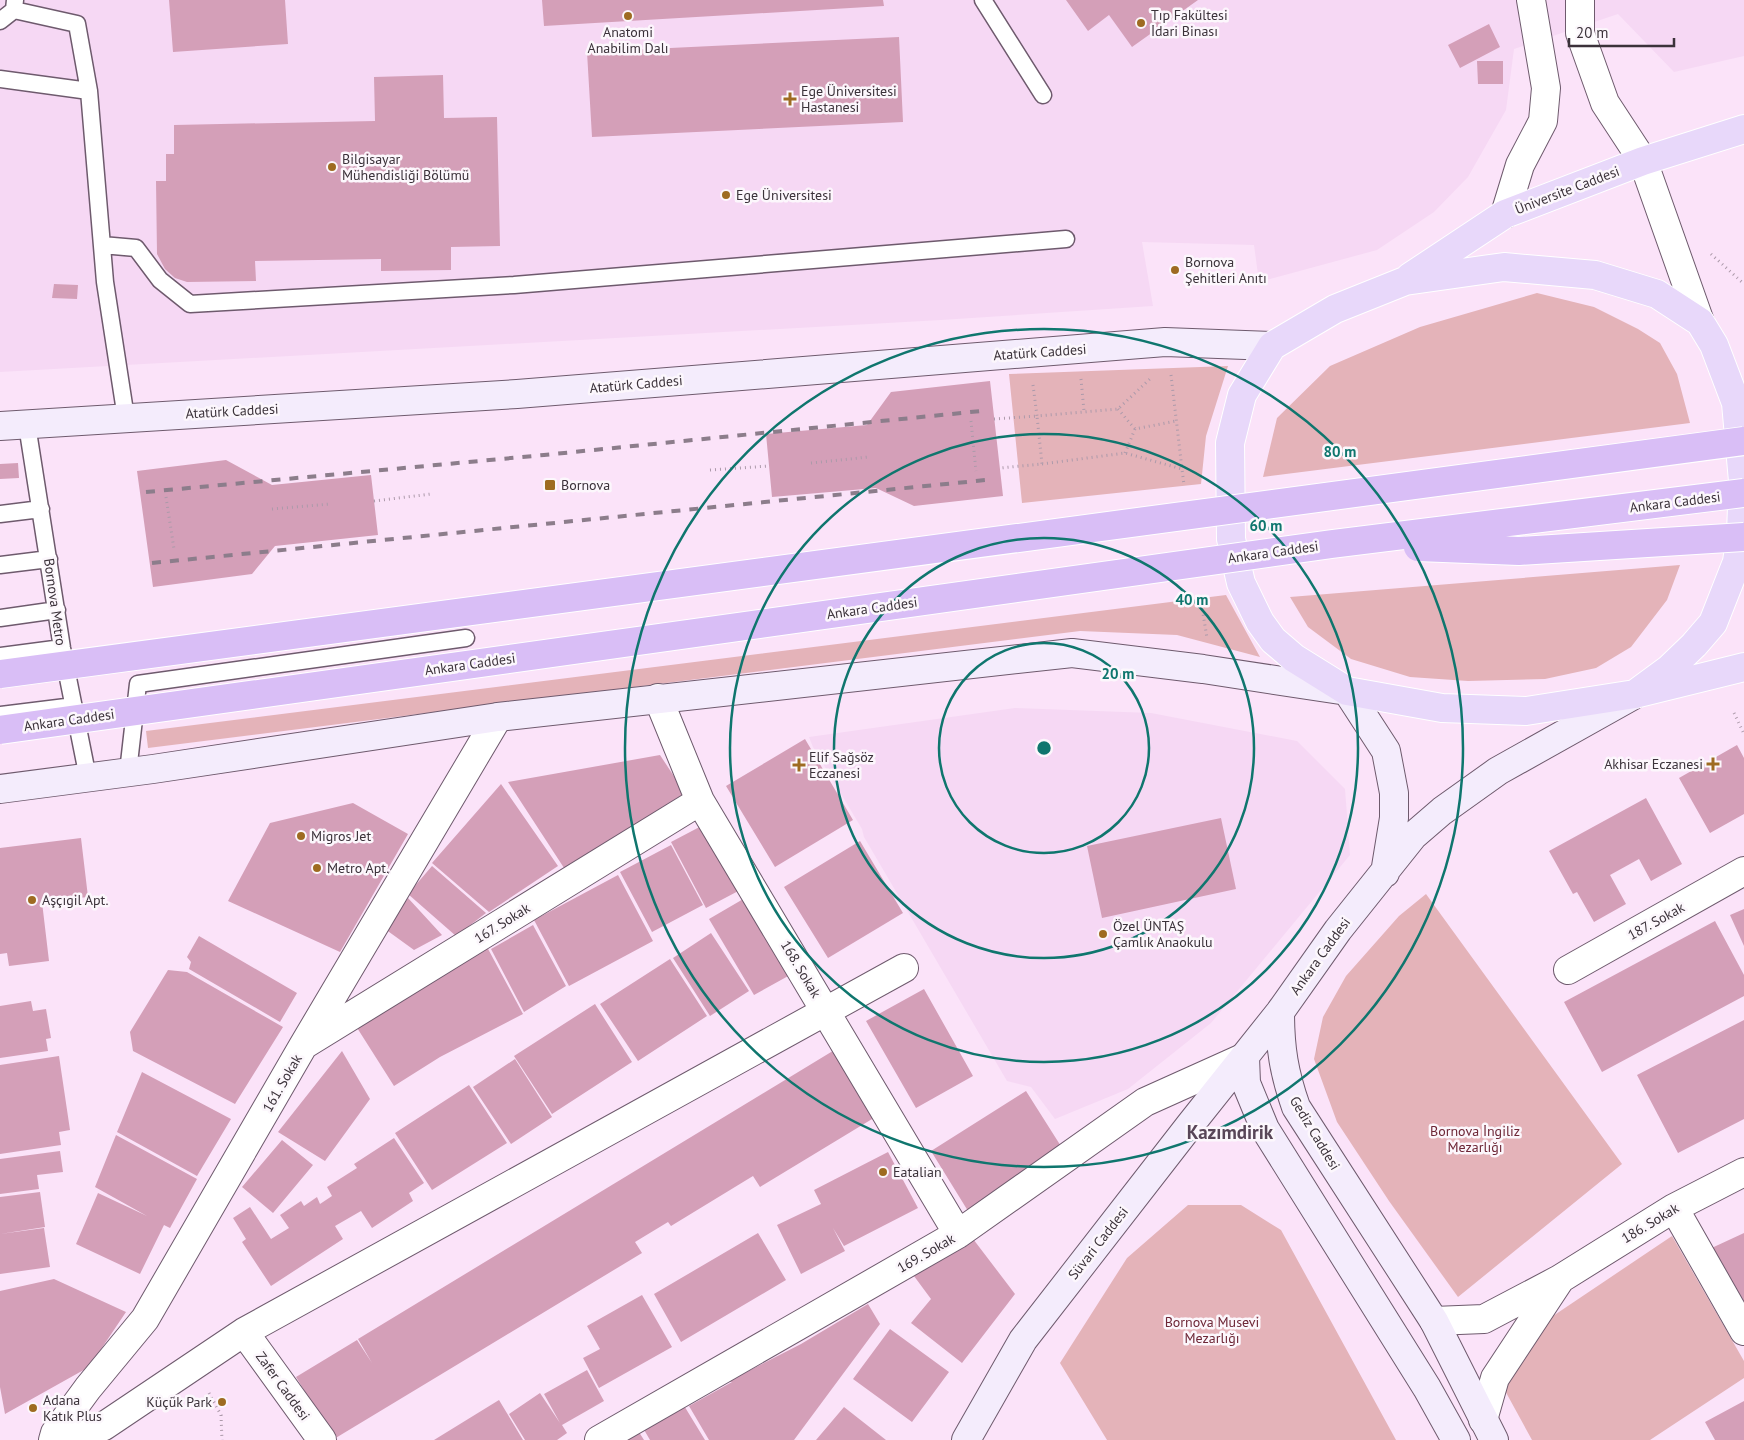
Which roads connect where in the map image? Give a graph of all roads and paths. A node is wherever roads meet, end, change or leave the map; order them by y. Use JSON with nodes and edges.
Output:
{"nodes":[{"id":1,"x":983,"y":0,"type":"edge"},
{"id":2,"x":1531,"y":0,"type":"edge"},
{"id":3,"x":1580,"y":0,"type":"edge"},
{"id":4,"x":15,"y":5,"type":"edge"},
{"id":5,"x":0,"y":21,"type":"edge"},
{"id":6,"x":0,"y":79,"type":"edge"},
{"id":7,"x":89,"y":91,"type":"junction"},
{"id":8,"x":1043,"y":95,"type":"dead end"},
{"id":9,"x":1744,"y":130,"type":"edge"},
{"id":10,"x":1643,"y":161,"type":"junction"},
{"id":11,"x":1505,"y":214,"type":"junction"},
{"id":12,"x":1066,"y":239,"type":"dead end"},
{"id":13,"x":102,"y":245,"type":"junction"},
{"id":14,"x":1405,"y":281,"type":"junction"},
{"id":15,"x":1700,"y":322,"type":"junction"},
{"id":16,"x":1272,"y":346,"type":"junction"},
{"id":17,"x":1168,"y":352,"type":"junction"},
{"id":18,"x":1740,"y":397,"type":"edge"},
{"id":19,"x":1118,"y":409,"type":"junction"},
{"id":20,"x":1037,"y":416,"type":"junction"},
{"id":21,"x":126,"y":418,"type":"junction"},
{"id":22,"x":994,"y":419,"type":"dead end"},
{"id":23,"x":971,"y":421,"type":"dead end"},
{"id":24,"x":1176,"y":421,"type":"junction"},
{"id":25,"x":27,"y":425,"type":"junction"},
{"id":26,"x":0,"y":426,"type":"edge"},
{"id":27,"x":1135,"y":429,"type":"junction"},
{"id":28,"x":1744,"y":440,"type":"edge"},
{"id":29,"x":1125,"y":453,"type":"dead end"},
{"id":30,"x":869,"y":457,"type":"dead end"},
{"id":31,"x":811,"y":463,"type":"dead end"},
{"id":32,"x":769,"y":466,"type":"dead end"},
{"id":33,"x":1000,"y":468,"type":"dead end"},
{"id":34,"x":1182,"y":468,"type":"dead end"},
{"id":35,"x":710,"y":470,"type":"dead end"},
{"id":36,"x":976,"y":471,"type":"dead end"},
{"id":37,"x":1744,"y":493,"type":"edge"},
{"id":38,"x":431,"y":494,"type":"dead end"},
{"id":39,"x":166,"y":497,"type":"dead end"},
{"id":40,"x":374,"y":500,"type":"dead end"},
{"id":41,"x":330,"y":504,"type":"dead end"},
{"id":42,"x":41,"y":509,"type":"junction"},
{"id":43,"x":272,"y":509,"type":"dead end"},
{"id":44,"x":0,"y":514,"type":"edge"},
{"id":45,"x":1744,"y":537,"type":"edge"},
{"id":46,"x":1332,"y":544,"type":"junction"},
{"id":47,"x":174,"y":549,"type":"dead end"},
{"id":48,"x":49,"y":559,"type":"junction"},
{"id":49,"x":0,"y":565,"type":"edge"},
{"id":50,"x":57,"y":610,"type":"junction"},
{"id":51,"x":0,"y":618,"type":"edge"},
{"id":52,"x":466,"y":638,"type":"dead end"},
{"id":53,"x":62,"y":648,"type":"junction"},
{"id":54,"x":0,"y":656,"type":"edge"},
{"id":55,"x":1744,"y":667,"type":"edge"},
{"id":56,"x":0,"y":674,"type":"edge"},
{"id":57,"x":1347,"y":691,"type":"junction"},
{"id":58,"x":1635,"y":694,"type":"junction"},
{"id":59,"x":658,"y":698,"type":"junction"},
{"id":60,"x":74,"y":706,"type":"junction"},
{"id":61,"x":1734,"y":713,"type":"dead end"},
{"id":62,"x":0,"y":715,"type":"edge"},
{"id":63,"x":498,"y":717,"type":"junction"},
{"id":64,"x":0,"y":730,"type":"edge"},
{"id":65,"x":1744,"y":734,"type":"edge"},
{"id":66,"x":128,"y":772,"type":"junction"},
{"id":67,"x":88,"y":778,"type":"junction"},
{"id":68,"x":0,"y":789,"type":"edge"},
{"id":69,"x":700,"y":801,"type":"junction"},
{"id":70,"x":1744,"y":871,"type":"edge"},
{"id":71,"x":1385,"y":873,"type":"junction"},
{"id":72,"x":904,"y":968,"type":"dead end"},
{"id":73,"x":1568,"y":970,"type":"dead end"},
{"id":74,"x":827,"y":1012,"type":"junction"},
{"id":75,"x":1280,"y":1012,"type":"junction"},
{"id":76,"x":304,"y":1046,"type":"junction"},
{"id":77,"x":1245,"y":1057,"type":"junction"},
{"id":78,"x":1744,"y":1172,"type":"edge"},
{"id":79,"x":1674,"y":1208,"type":"junction"},
{"id":80,"x":958,"y":1234,"type":"junction"},
{"id":81,"x":1560,"y":1279,"type":"junction"},
{"id":82,"x":1434,"y":1321,"type":"junction"},
{"id":83,"x":1744,"y":1331,"type":"edge"},
{"id":84,"x":244,"y":1332,"type":"junction"},
{"id":85,"x":193,"y":1367,"type":"junction"},
{"id":86,"x":1489,"y":1430,"type":"edge"},
{"id":87,"x":53,"y":1440,"type":"edge"},
{"id":88,"x":73,"y":1440,"type":"edge"},
{"id":89,"x":222,"y":1440,"type":"edge"},
{"id":90,"x":322,"y":1440,"type":"edge"},
{"id":91,"x":600,"y":1440,"type":"edge"},
{"id":92,"x":966,"y":1440,"type":"edge"},
{"id":93,"x":1456,"y":1440,"type":"edge"}],
"edges":[{"from":1,"to":8,"type":"lane"},
{"from":2,"to":11,"type":"street"},
{"from":3,"to":10,"type":"street"},
{"from":4,"to":5,"type":"lane"},
{"from":4,"to":7,"type":"lane"},
{"from":6,"to":7,"type":"lane"},
{"from":7,"to":13,"type":"lane"},
{"from":9,"to":10,"type":"main road","name":"Üniversite Caddesi"},
{"from":10,"to":11,"type":"main road","name":"Üniversite Caddesi"},
{"from":10,"to":15,"type":"street"},
{"from":11,"to":14,"type":"main road","name":"Üniversite Caddesi"},
{"from":12,"to":13,"type":"lane"},
{"from":13,"to":21,"type":"lane"},
{"from":14,"to":15,"type":"main road"},
{"from":14,"to":16,"type":"main road"},
{"from":15,"to":18,"type":"main road"},
{"from":16,"to":17,"type":"main road","name":"Atatürk Caddesi"},
{"from":16,"to":57,"type":"main road"},
{"from":17,"to":19,"type":"path"},
{"from":17,"to":21,"type":"main road","name":"Atatürk Caddesi"},
{"from":17,"to":24,"type":"path"},
{"from":18,"to":58,"type":"main road"},
{"from":19,"to":20,"type":"path"},
{"from":19,"to":27,"type":"path"},
{"from":20,"to":22,"type":"path"},
{"from":20,"to":33,"type":"path"},
{"from":21,"to":25,"type":"main road","name":"Atatürk Caddesi"},
{"from":23,"to":36,"type":"path"},
{"from":24,"to":27,"type":"path"},
{"from":24,"to":34,"type":"path"},
{"from":25,"to":26,"type":"main road","name":"Atatürk Caddesi"},
{"from":25,"to":42,"type":"lane","name":"Bornova Metro"},
{"from":27,"to":29,"type":"path"},
{"from":28,"to":56,"type":"highway","bridge":true},
{"from":30,"to":31,"type":"path"},
{"from":32,"to":35,"type":"path"},
{"from":37,"to":46,"type":"highway","name":"Ankara Caddesi","bridge":true},
{"from":38,"to":40,"type":"path"},
{"from":39,"to":47,"type":"path"},
{"from":41,"to":43,"type":"path"},
{"from":42,"to":44,"type":"lane"},
{"from":42,"to":48,"type":"lane","name":"Bornova Metro"},
{"from":45,"to":46,"type":"highway","bridge":true},
{"from":46,"to":64,"type":"highway","name":"Ankara Caddesi","bridge":true},
{"from":48,"to":49,"type":"lane"},
{"from":48,"to":50,"type":"lane","name":"Bornova Metro"},
{"from":50,"to":51,"type":"lane"},
{"from":50,"to":53,"type":"lane","name":"Bornova Metro"},
{"from":52,"to":66,"type":"lane"},
{"from":53,"to":54,"type":"lane"},
{"from":53,"to":60,"type":"lane","name":"Bornova Metro"},
{"from":55,"to":58,"type":"main road"},
{"from":57,"to":58,"type":"main road"},
{"from":57,"to":59,"type":"main road"},
{"from":57,"to":71,"type":"main road"},
{"from":58,"to":71,"type":"main road","name":"Ankara Caddesi"},
{"from":59,"to":63,"type":"main road"},
{"from":59,"to":69,"type":"street","name":"168. Sokak"},
{"from":60,"to":62,"type":"lane"},
{"from":60,"to":67,"type":"lane","name":"Bornova Metro"},
{"from":61,"to":65,"type":"path"},
{"from":63,"to":66,"type":"main road"},
{"from":63,"to":76,"type":"street","name":"161. Sokak"},
{"from":66,"to":67,"type":"main road"},
{"from":67,"to":68,"type":"main road"},
{"from":69,"to":74,"type":"street","name":"168. Sokak"},
{"from":69,"to":76,"type":"street","name":"167. Sokak"},
{"from":70,"to":73,"type":"street","name":"187. Sokak"},
{"from":71,"to":75,"type":"main road","name":"Ankara Caddesi"},
{"from":72,"to":74,"type":"street"},
{"from":74,"to":80,"type":"street","name":"168. Sokak"},
{"from":74,"to":84,"type":"street"},
{"from":75,"to":77,"type":"main road"},
{"from":75,"to":82,"type":"main road","name":"Gediz Caddesi"},
{"from":76,"to":87,"type":"street","name":"161. Sokak"},
{"from":77,"to":80,"type":"street","name":"169. Sokak"},
{"from":77,"to":92,"type":"main road","name":"Süvari Caddesi"},
{"from":77,"to":93,"type":"main road"},
{"from":78,"to":79,"type":"street","name":"186. Sokak"},
{"from":79,"to":81,"type":"street","name":"186. Sokak"},
{"from":79,"to":83,"type":"street"},
{"from":80,"to":91,"type":"street","name":"169. Sokak"},
{"from":81,"to":82,"type":"street","name":"186. Sokak"},
{"from":81,"to":86,"type":"street","name":"186. Sokak"},
{"from":82,"to":86,"type":"main road","name":"Gediz Caddesi"},
{"from":84,"to":85,"type":"street"},
{"from":84,"to":90,"type":"street","name":"Zafer Caddesi"},
{"from":85,"to":88,"type":"street"},
{"from":85,"to":89,"type":"path"}]}
